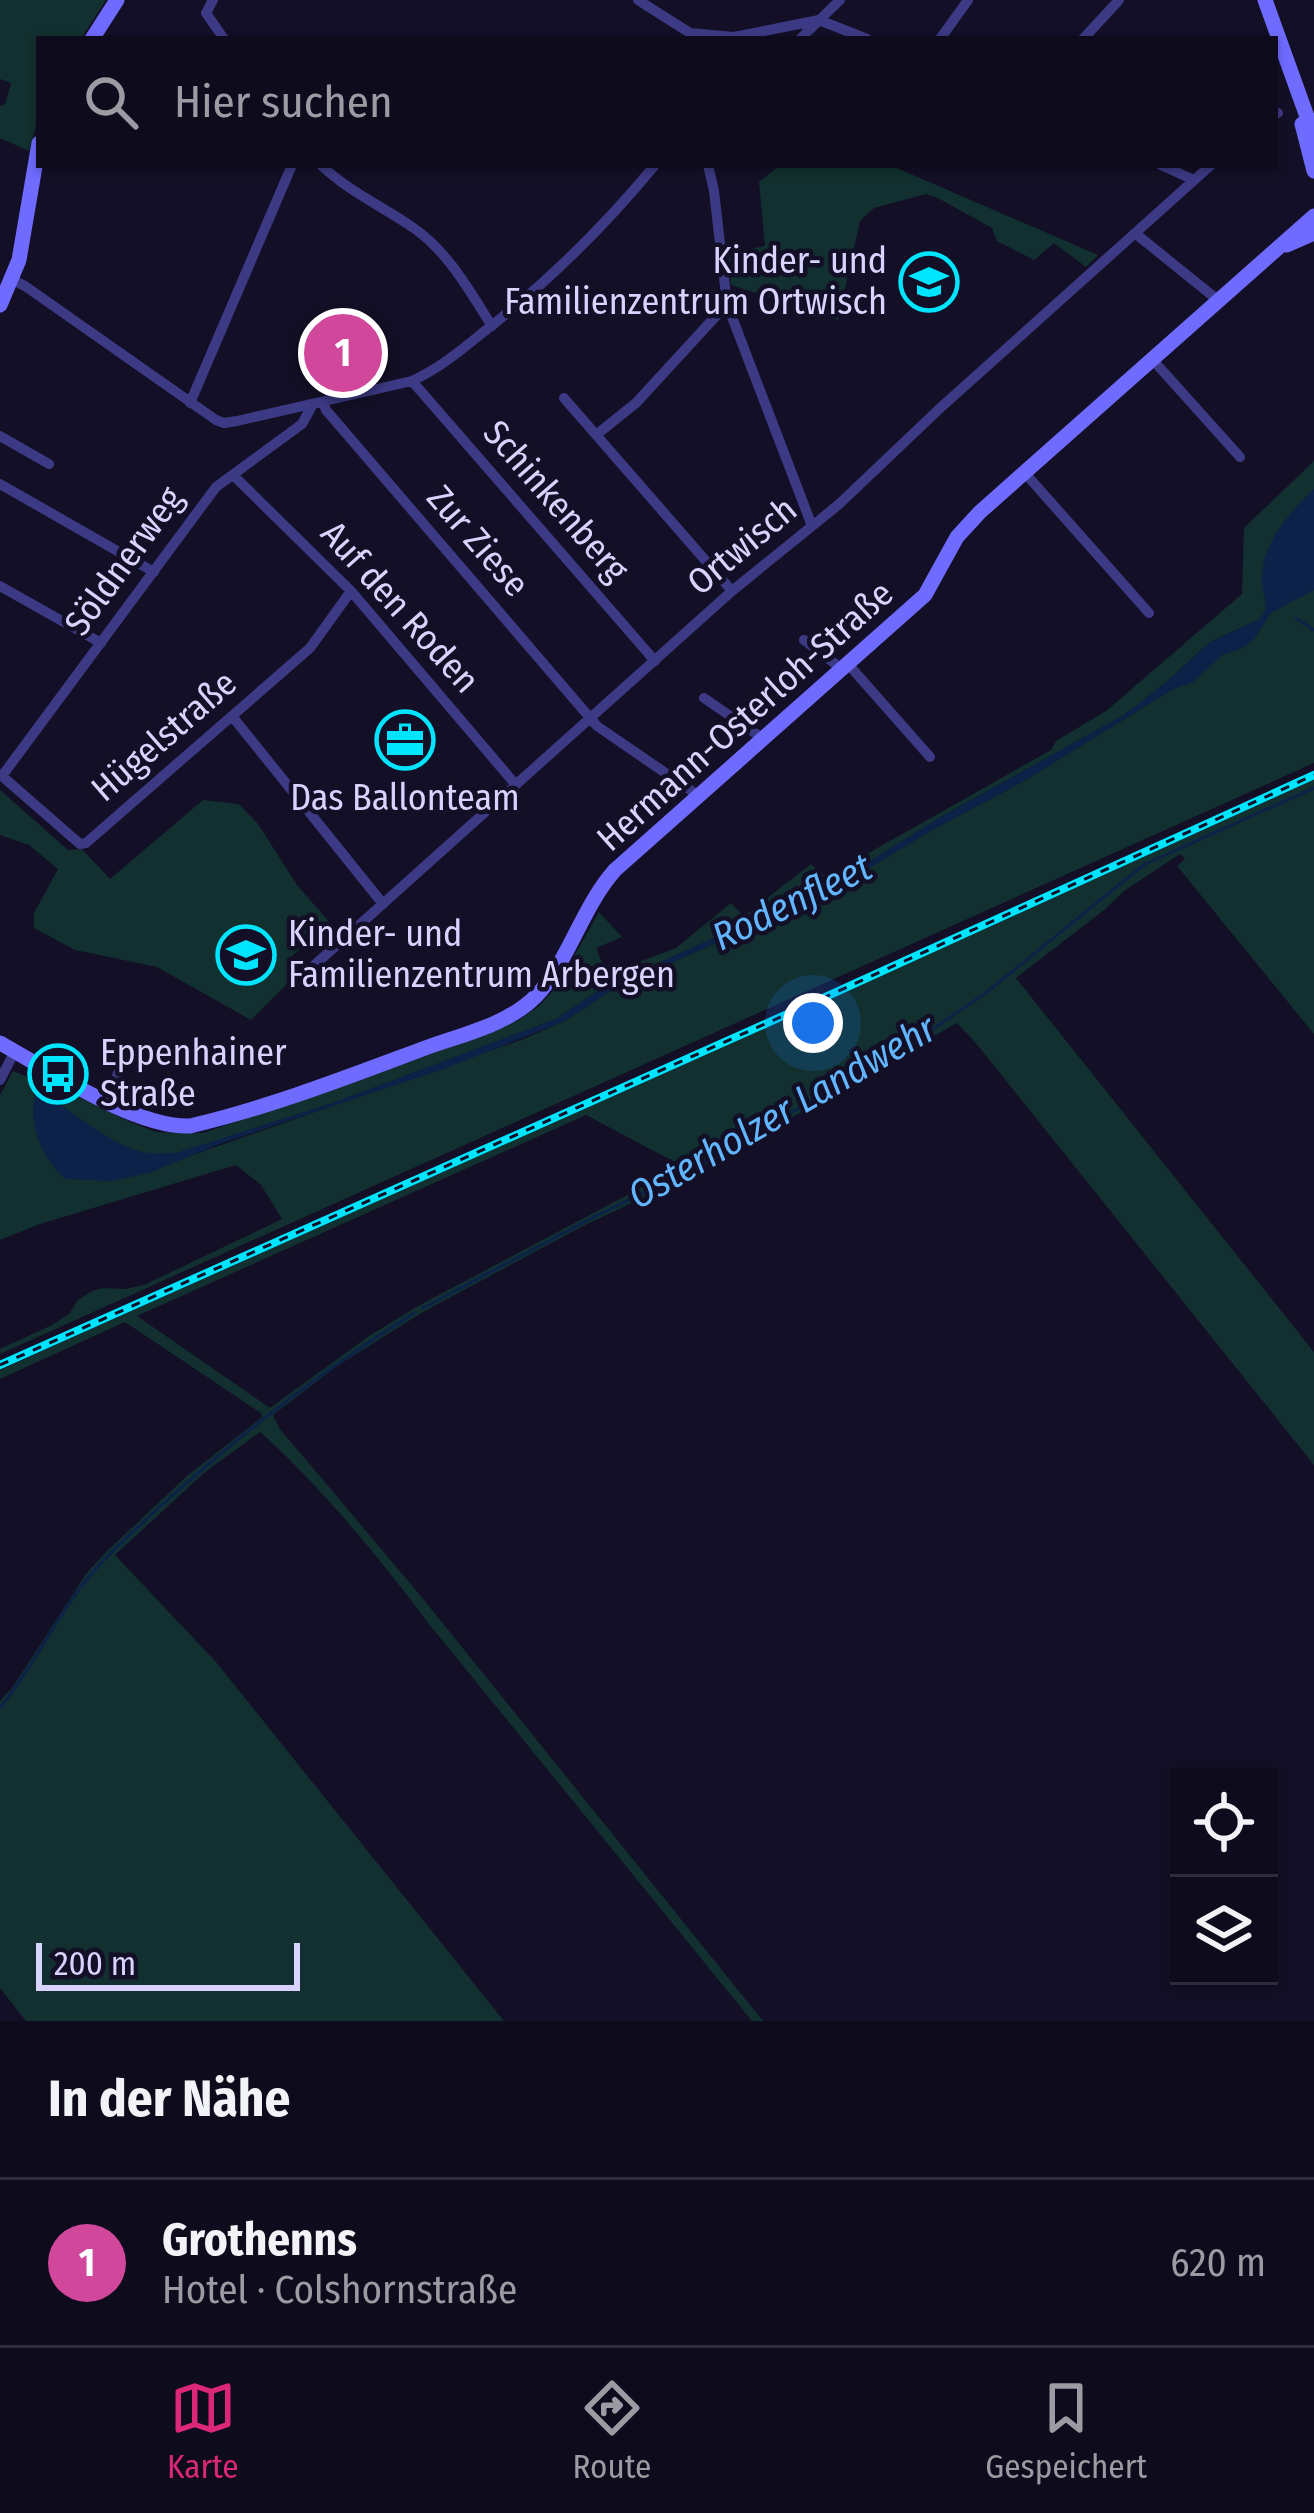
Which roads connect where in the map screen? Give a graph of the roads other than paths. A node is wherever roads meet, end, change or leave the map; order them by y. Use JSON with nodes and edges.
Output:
{"nodes":[{"id":1,"x":117,"y":0,"type":"edge"},
{"id":2,"x":213,"y":0,"type":"edge"},
{"id":3,"x":638,"y":0,"type":"edge"},
{"id":4,"x":840,"y":0,"type":"edge"},
{"id":5,"x":968,"y":0,"type":"edge"},
{"id":6,"x":1119,"y":0,"type":"edge"},
{"id":7,"x":1265,"y":0,"type":"edge"},
{"id":8,"x":819,"y":20,"type":"junction"},
{"id":9,"x":94,"y":36,"type":"edge"},
{"id":10,"x":222,"y":36,"type":"edge"},
{"id":11,"x":690,"y":36,"type":"edge"},
{"id":12,"x":739,"y":36,"type":"edge"},
{"id":13,"x":803,"y":36,"type":"edge"},
{"id":14,"x":859,"y":36,"type":"edge"},
{"id":15,"x":942,"y":36,"type":"edge"},
{"id":16,"x":1086,"y":36,"type":"edge"},
{"id":17,"x":1308,"y":101,"type":"edge"},
{"id":18,"x":1314,"y":136,"type":"edge"},
{"id":19,"x":36,"y":161,"type":"edge"},
{"id":20,"x":291,"y":168,"type":"edge"},
{"id":21,"x":325,"y":168,"type":"edge"},
{"id":22,"x":652,"y":168,"type":"edge"},
{"id":23,"x":708,"y":168,"type":"edge"},
{"id":24,"x":1168,"y":168,"type":"edge"},
{"id":25,"x":1208,"y":168,"type":"edge"},
{"id":26,"x":1314,"y":171,"type":"edge"},
{"id":27,"x":1194,"y":180,"type":"junction"},
{"id":28,"x":1314,"y":216,"type":"edge"},
{"id":29,"x":1314,"y":233,"type":"edge"},
{"id":30,"x":1136,"y":234,"type":"junction"},
{"id":31,"x":1279,"y":249,"type":"junction"},
{"id":32,"x":13,"y":280,"type":"junction"},
{"id":33,"x":1219,"y":301,"type":"junction"},
{"id":34,"x":727,"y":304,"type":"junction"},
{"id":35,"x":0,"y":305,"type":"edge"},
{"id":36,"x":493,"y":326,"type":"junction"},
{"id":37,"x":1152,"y":359,"type":"junction"},
{"id":38,"x":412,"y":381,"type":"junction"},
{"id":39,"x":564,"y":398,"type":"dead end"},
{"id":40,"x":190,"y":403,"type":"junction"},
{"id":41,"x":318,"y":403,"type":"junction"},
{"id":42,"x":596,"y":435,"type":"junction"},
{"id":43,"x":0,"y":436,"type":"edge"},
{"id":44,"x":1240,"y":457,"type":"dead end"},
{"id":45,"x":49,"y":464,"type":"dead end"},
{"id":46,"x":1024,"y":472,"type":"junction"},
{"id":47,"x":232,"y":475,"type":"junction"},
{"id":48,"x":0,"y":484,"type":"edge"},
{"id":49,"x":812,"y":526,"type":"junction"},
{"id":50,"x":154,"y":572,"type":"junction"},
{"id":51,"x":0,"y":586,"type":"edge"},
{"id":52,"x":351,"y":591,"type":"junction"},
{"id":53,"x":733,"y":591,"type":"junction"},
{"id":54,"x":1149,"y":613,"type":"dead end"},
{"id":55,"x":804,"y":640,"type":"dead end"},
{"id":56,"x":100,"y":643,"type":"junction"},
{"id":57,"x":655,"y":661,"type":"junction"},
{"id":58,"x":845,"y":666,"type":"junction"},
{"id":59,"x":704,"y":698,"type":"dead end"},
{"id":60,"x":232,"y":716,"type":"junction"},
{"id":61,"x":591,"y":718,"type":"junction"},
{"id":62,"x":762,"y":738,"type":"junction"},
{"id":63,"x":930,"y":757,"type":"dead end"},
{"id":64,"x":2,"y":776,"type":"edge"},
{"id":65,"x":516,"y":785,"type":"junction"},
{"id":66,"x":699,"y":796,"type":"junction"},
{"id":67,"x":383,"y":904,"type":"junction"},
{"id":68,"x":309,"y":970,"type":"dead end"},
{"id":69,"x":8,"y":1047,"type":"edge"},
{"id":70,"x":127,"y":1047,"type":"dead end"},
{"id":71,"x":0,"y":1080,"type":"edge"},
{"id":72,"x":104,"y":1099,"type":"junction"}],
"edges":[{"from":1,"to":9,"type":"street"},
{"from":2,"to":10,"type":"street"},
{"from":3,"to":11,"type":"street"},
{"from":4,"to":8,"type":"street"},
{"from":5,"to":15,"type":"street"},
{"from":6,"to":16,"type":"street"},
{"from":7,"to":17,"type":"street"},
{"from":8,"to":12,"type":"street"},
{"from":8,"to":13,"type":"street"},
{"from":8,"to":14,"type":"street"},
{"from":17,"to":18,"type":"street"},
{"from":17,"to":26,"type":"street"},
{"from":19,"to":32,"type":"street"},
{"from":20,"to":40,"type":"street"},
{"from":21,"to":36,"type":"street"},
{"from":22,"to":36,"type":"street"},
{"from":23,"to":34,"type":"street"},
{"from":24,"to":27,"type":"street"},
{"from":25,"to":27,"type":"street","name":"Ortwisch"},
{"from":27,"to":30,"type":"street","name":"Ortwisch"},
{"from":28,"to":31,"type":"street","name":"Hermann-Osterloh-Straße"},
{"from":29,"to":31,"type":"street","name":"Hermann-Osterloh-Straße"},
{"from":30,"to":33,"type":"street"},
{"from":30,"to":49,"type":"street","name":"Ortwisch"},
{"from":31,"to":33,"type":"street","name":"Hermann-Osterloh-Straße"},
{"from":32,"to":35,"type":"street"},
{"from":32,"to":40,"type":"street"},
{"from":33,"to":37,"type":"street","name":"Hermann-Osterloh-Straße"},
{"from":34,"to":42,"type":"street"},
{"from":34,"to":49,"type":"street"},
{"from":36,"to":38,"type":"street"},
{"from":37,"to":44,"type":"street"},
{"from":37,"to":46,"type":"street","name":"Hermann-Osterloh-Straße"},
{"from":38,"to":41,"type":"street"},
{"from":38,"to":57,"type":"street","name":"Schinkenberg"},
{"from":39,"to":42,"type":"street"},
{"from":40,"to":41,"type":"street"},
{"from":41,"to":47,"type":"street","name":"Söldnerweg"},
{"from":41,"to":61,"type":"street","name":"Zur Ziese"},
{"from":42,"to":53,"type":"street"},
{"from":43,"to":45,"type":"street"},
{"from":46,"to":54,"type":"street"},
{"from":46,"to":58,"type":"street","name":"Hermann-Osterloh-Straße"},
{"from":47,"to":50,"type":"street","name":"Söldnerweg"},
{"from":47,"to":52,"type":"street","name":"Auf den Roden"},
{"from":48,"to":50,"type":"street"},
{"from":49,"to":53,"type":"street","name":"Ortwisch"},
{"from":50,"to":56,"type":"street","name":"Söldnerweg"},
{"from":51,"to":56,"type":"street"},
{"from":52,"to":60,"type":"street","name":"Hügelstraße"},
{"from":52,"to":65,"type":"street","name":"Auf den Roden"},
{"from":53,"to":57,"type":"street","name":"Ortwisch"},
{"from":55,"to":58,"type":"street"},
{"from":56,"to":64,"type":"street","name":"Söldnerweg"},
{"from":57,"to":61,"type":"street","name":"Ortwisch"},
{"from":58,"to":62,"type":"street","name":"Hermann-Osterloh-Straße"},
{"from":58,"to":63,"type":"street"},
{"from":59,"to":62,"type":"street"},
{"from":60,"to":64,"type":"street","name":"Hügelstraße"},
{"from":60,"to":67,"type":"street"},
{"from":61,"to":65,"type":"street","name":"Ortwisch"},
{"from":61,"to":66,"type":"street","name":"Zur Ziese"},
{"from":62,"to":66,"type":"street","name":"Hermann-Osterloh-Straße"},
{"from":65,"to":67,"type":"street","name":"Ortwisch"},
{"from":66,"to":72,"type":"street","name":"Hermann-Osterloh-Straße"},
{"from":67,"to":68,"type":"street","name":"Ortwisch"},
{"from":69,"to":71,"type":"street"},
{"from":69,"to":72,"type":"street","name":"Hermann-Osterloh-Straße"},
{"from":70,"to":72,"type":"street"}]}
